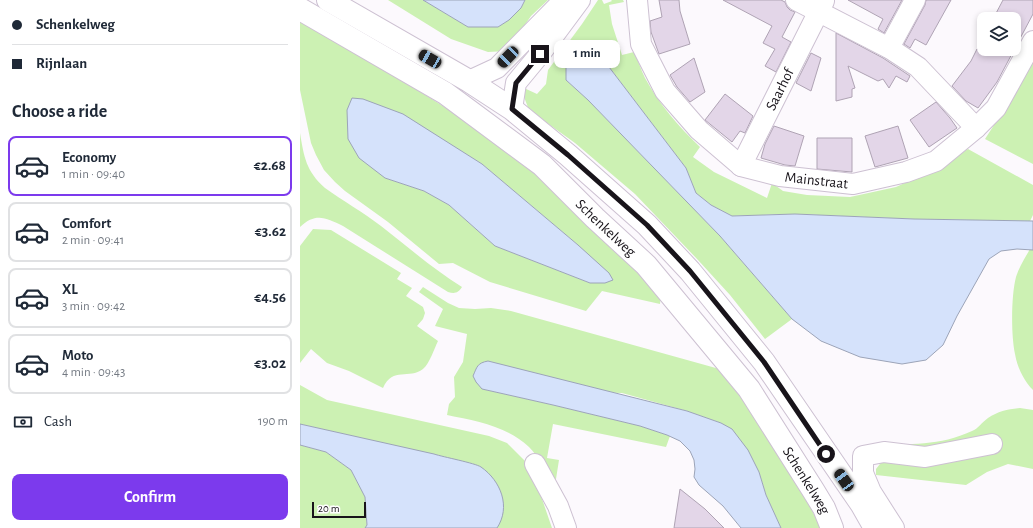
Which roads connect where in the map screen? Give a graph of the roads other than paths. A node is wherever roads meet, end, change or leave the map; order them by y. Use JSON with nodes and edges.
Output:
{"nodes":[{"id":1,"x":328,"y":0,"type":"edge"},
{"id":2,"x":564,"y":0,"type":"edge"},
{"id":3,"x":580,"y":0,"type":"edge"},
{"id":4,"x":637,"y":0,"type":"edge"},
{"id":5,"x":796,"y":0,"type":"edge"},
{"id":6,"x":915,"y":0,"type":"edge"},
{"id":7,"x":821,"y":6,"type":"edge"},
{"id":8,"x":300,"y":9,"type":"edge"},
{"id":9,"x":1033,"y":40,"type":"edge"},
{"id":10,"x":889,"y":48,"type":"junction"},
{"id":11,"x":469,"y":81,"type":"junction"},
{"id":12,"x":512,"y":109,"type":"junction"},
{"id":13,"x":976,"y":128,"type":"junction"},
{"id":14,"x":741,"y":166,"type":"junction"},
{"id":15,"x":992,"y":444,"type":"dead end"},
{"id":16,"x":535,"y":464,"type":"dead end"},
{"id":17,"x":566,"y":528,"type":"edge"},
{"id":18,"x":832,"y":528,"type":"edge"},
{"id":19,"x":875,"y":528,"type":"edge"},
{"id":20,"x":894,"y":528,"type":"edge"}],
"edges":[{"from":1,"to":11,"type":"main road","name":"Schenkelweg"},
{"from":2,"to":11,"type":"street"},
{"from":3,"to":12,"type":"street"},
{"from":4,"to":14,"type":"street","name":"Mainstraat"},
{"from":5,"to":7,"type":"street"},
{"from":6,"to":10,"type":"street"},
{"from":7,"to":10,"type":"street"},
{"from":7,"to":14,"type":"street","name":"Saarhof"},
{"from":8,"to":18,"type":"main road","name":"Schenkelweg"},
{"from":9,"to":13,"type":"street","name":"Mainstraat"},
{"from":10,"to":13,"type":"street"},
{"from":11,"to":12,"type":"main road","name":"Schenkelweg"},
{"from":12,"to":19,"type":"main road","name":"Schenkelweg"},
{"from":13,"to":14,"type":"street","name":"Mainstraat"},
{"from":15,"to":20,"type":"street"},
{"from":16,"to":17,"type":"street"}]}
